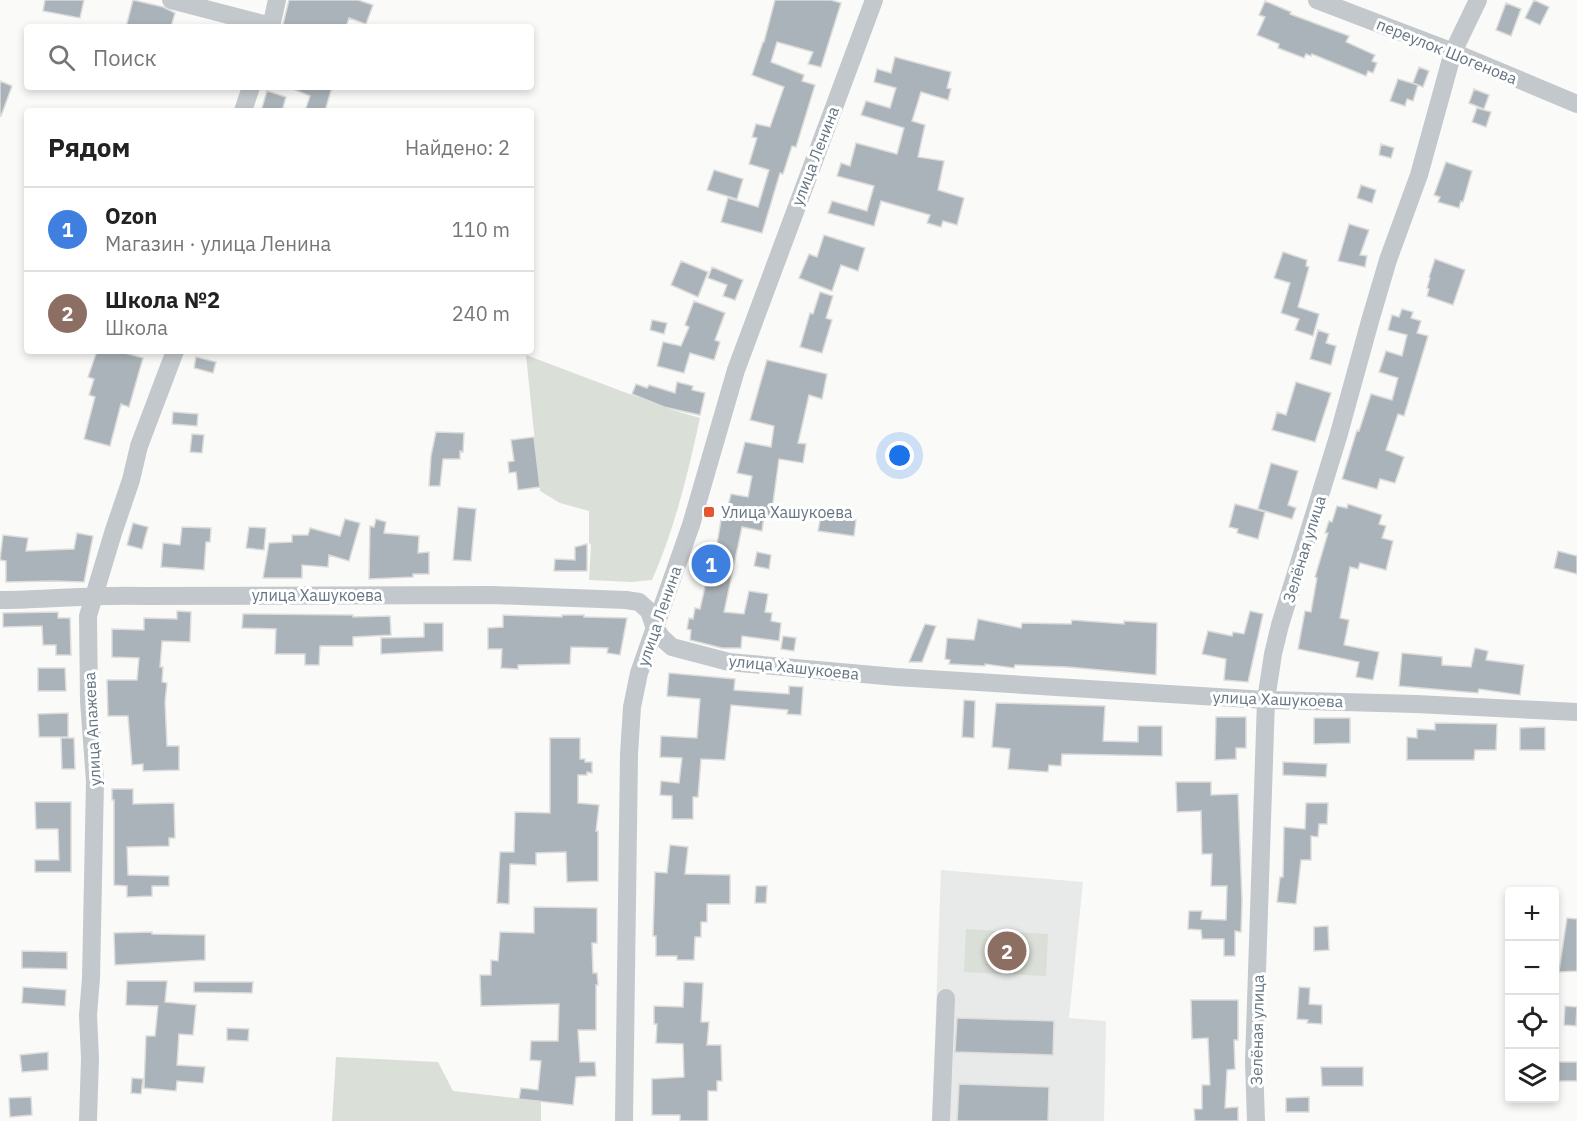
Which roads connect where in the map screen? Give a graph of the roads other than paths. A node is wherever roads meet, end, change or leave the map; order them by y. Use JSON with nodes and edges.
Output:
{"nodes":[{"id":1,"x":171,"y":0,"type":"edge"},
{"id":2,"x":277,"y":0,"type":"edge"},
{"id":3,"x":874,"y":0,"type":"edge"},
{"id":4,"x":1317,"y":0,"type":"edge"},
{"id":5,"x":1478,"y":0,"type":"edge"},
{"id":6,"x":260,"y":24,"type":"edge"},
{"id":7,"x":272,"y":24,"type":"edge"},
{"id":8,"x":1454,"y":52,"type":"junction"},
{"id":9,"x":250,"y":90,"type":"edge"},
{"id":10,"x":1577,"y":104,"type":"edge"},
{"id":11,"x":244,"y":108,"type":"edge"},
{"id":12,"x":174,"y":354,"type":"edge"},
{"id":13,"x":95,"y":597,"type":"junction"},
{"id":14,"x":0,"y":600,"type":"edge"},
{"id":15,"x":654,"y":626,"type":"junction"},
{"id":16,"x":1266,"y":700,"type":"junction"},
{"id":17,"x":1577,"y":712,"type":"edge"},
{"id":18,"x":946,"y":998,"type":"dead end"},
{"id":19,"x":88,"y":1121,"type":"edge"},
{"id":20,"x":624,"y":1121,"type":"edge"},
{"id":21,"x":940,"y":1121,"type":"edge"},
{"id":22,"x":1256,"y":1121,"type":"edge"}],
"edges":[{"from":1,"to":6,"type":"street"},
{"from":2,"to":7,"type":"street"},
{"from":3,"to":15,"type":"street","name":"улица Ленина"},
{"from":4,"to":8,"type":"street","name":"переулок Шогенова"},
{"from":5,"to":8,"type":"street","name":"Зелёная улица"},
{"from":8,"to":10,"type":"street","name":"переулок Шогенова"},
{"from":8,"to":16,"type":"street","name":"Зелёная улица"},
{"from":9,"to":11,"type":"street"},
{"from":12,"to":13,"type":"street","name":"улица Апажева"},
{"from":13,"to":14,"type":"street","name":"улица Хашукоева"},
{"from":13,"to":15,"type":"street","name":"улица Хашукоева"},
{"from":13,"to":19,"type":"street","name":"улица Апажева"},
{"from":15,"to":16,"type":"street","name":"улица Хашукоева"},
{"from":15,"to":20,"type":"street","name":"улица Ленина"},
{"from":16,"to":17,"type":"street","name":"улица Хашукоева"},
{"from":16,"to":22,"type":"street","name":"Зелёная улица"},
{"from":18,"to":21,"type":"street"}]}
